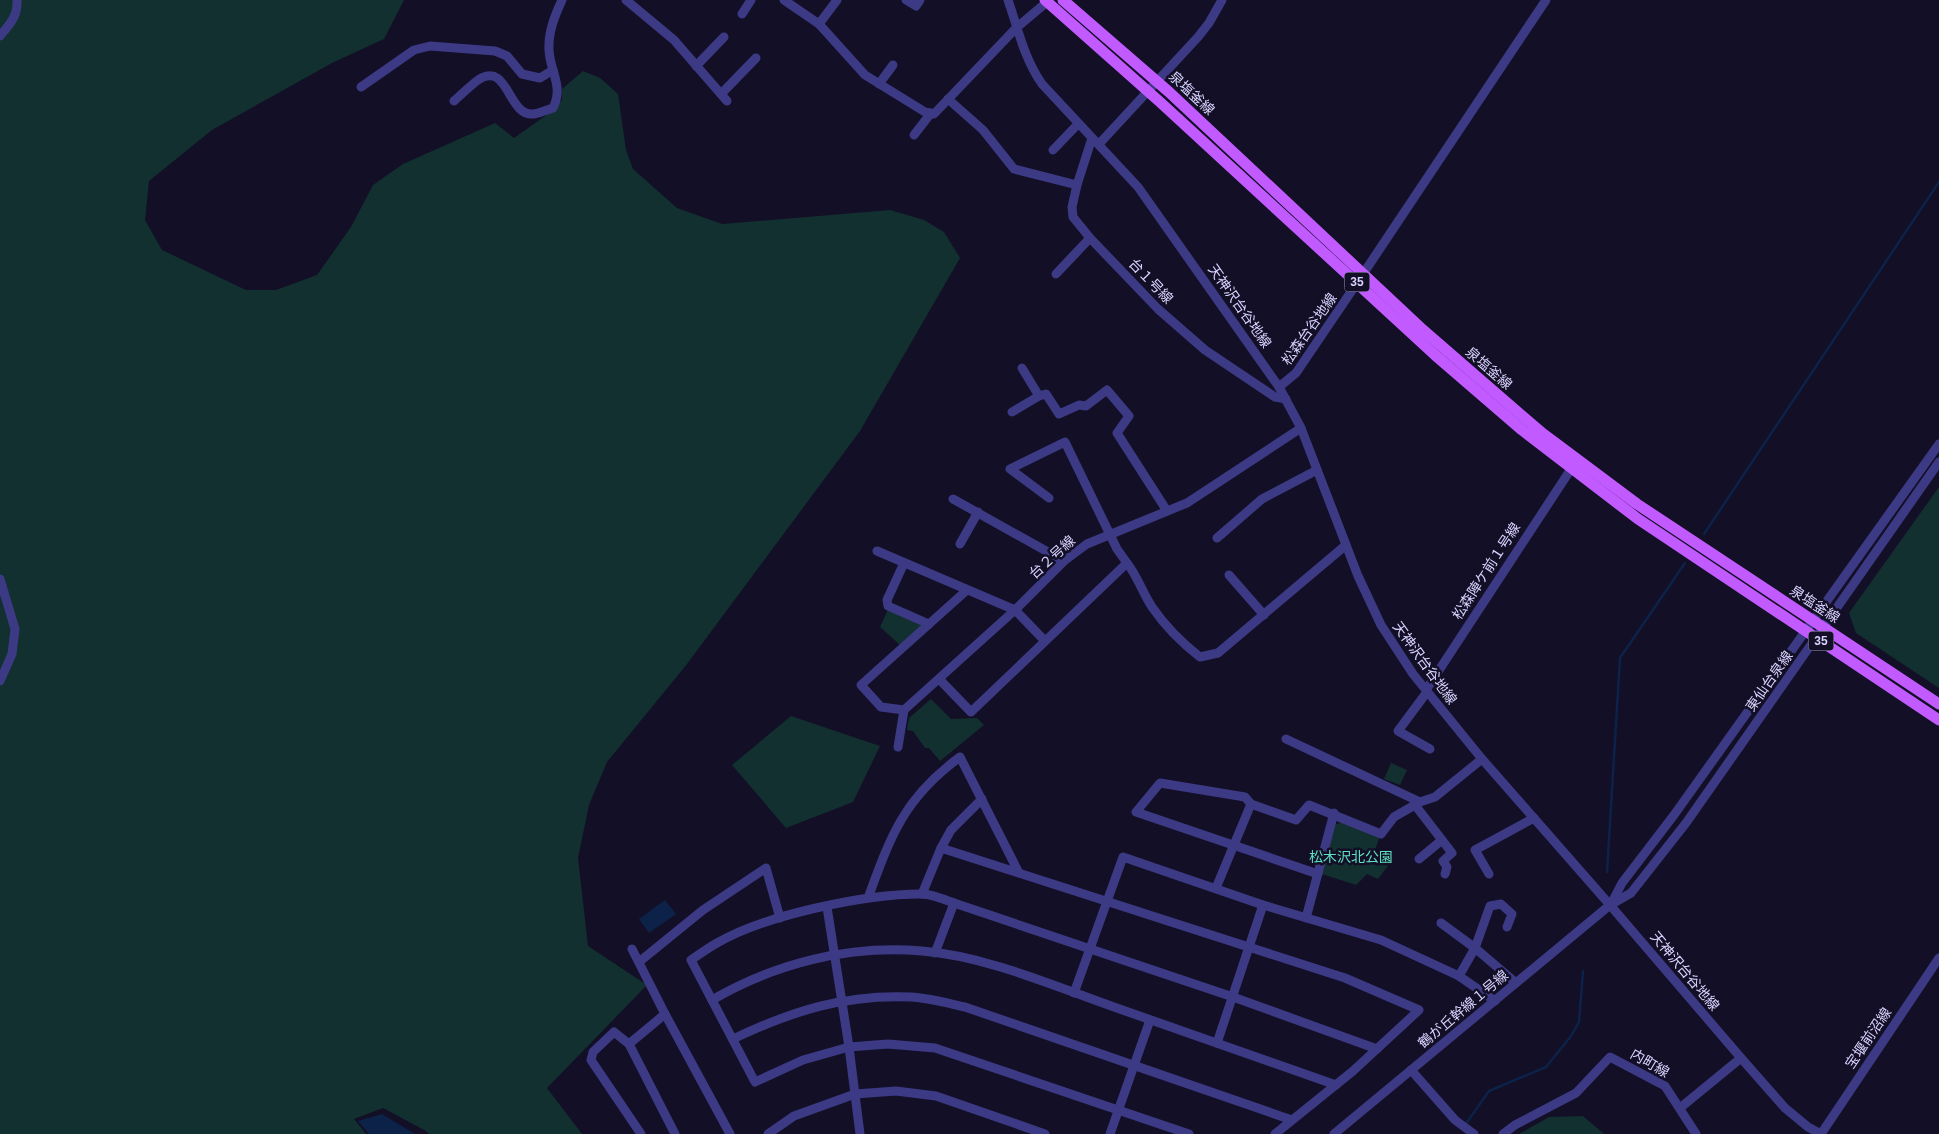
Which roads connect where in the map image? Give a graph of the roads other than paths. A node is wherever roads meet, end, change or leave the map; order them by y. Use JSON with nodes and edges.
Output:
{"nodes":[{"id":1,"x":17,"y":0,"type":"edge"},
{"id":2,"x":562,"y":0,"type":"edge"},
{"id":3,"x":626,"y":0,"type":"edge"},
{"id":4,"x":751,"y":0,"type":"edge"},
{"id":5,"x":784,"y":0,"type":"edge"},
{"id":6,"x":837,"y":0,"type":"edge"},
{"id":7,"x":906,"y":0,"type":"edge"},
{"id":8,"x":920,"y":0,"type":"edge"},
{"id":9,"x":1008,"y":0,"type":"edge"},
{"id":10,"x":1063,"y":0,"type":"edge"},
{"id":11,"x":1222,"y":0,"type":"edge"},
{"id":12,"x":1546,"y":0,"type":"edge"},
{"id":13,"x":1046,"y":1,"type":"edge"},
{"id":14,"x":742,"y":14,"type":"dead end"},
{"id":15,"x":820,"y":24,"type":"junction"},
{"id":16,"x":1016,"y":28,"type":"junction"},
{"id":17,"x":0,"y":36,"type":"edge"},
{"id":18,"x":724,"y":37,"type":"dead end"},
{"id":19,"x":756,"y":58,"type":"dead end"},
{"id":20,"x":893,"y":65,"type":"dead end"},
{"id":21,"x":696,"y":66,"type":"junction"},
{"id":22,"x":553,"y":70,"type":"junction"},
{"id":23,"x":1158,"y":82,"type":"junction"},
{"id":24,"x":879,"y":84,"type":"junction"},
{"id":25,"x":361,"y":87,"type":"dead end"},
{"id":26,"x":1148,"y":92,"type":"junction"},
{"id":27,"x":721,"y":94,"type":"junction"},
{"id":28,"x":948,"y":99,"type":"junction"},
{"id":29,"x":454,"y":101,"type":"dead end"},
{"id":30,"x":727,"y":101,"type":"dead end"},
{"id":31,"x":930,"y":114,"type":"junction"},
{"id":32,"x":1078,"y":124,"type":"junction"},
{"id":33,"x":914,"y":135,"type":"dead end"},
{"id":34,"x":1095,"y":141,"type":"junction"},
{"id":35,"x":1053,"y":150,"type":"dead end"},
{"id":36,"x":1077,"y":185,"type":"junction"},
{"id":37,"x":1090,"y":238,"type":"junction"},
{"id":38,"x":1056,"y":274,"type":"dead end"},
{"id":39,"x":1360,"y":278,"type":"junction"},
{"id":40,"x":1022,"y":368,"type":"dead end"},
{"id":41,"x":1279,"y":387,"type":"junction"},
{"id":42,"x":1040,"y":396,"type":"junction"},
{"id":43,"x":1286,"y":399,"type":"junction"},
{"id":44,"x":1012,"y":412,"type":"dead end"},
{"id":45,"x":1301,"y":428,"type":"junction"},
{"id":46,"x":1939,"y":444,"type":"edge"},
{"id":47,"x":1939,"y":462,"type":"edge"},
{"id":48,"x":1571,"y":469,"type":"junction"},
{"id":49,"x":1317,"y":470,"type":"junction"},
{"id":50,"x":1049,"y":498,"type":"dead end"},
{"id":51,"x":953,"y":499,"type":"dead end"},
{"id":52,"x":1167,"y":511,"type":"junction"},
{"id":53,"x":978,"y":512,"type":"junction"},
{"id":54,"x":1111,"y":535,"type":"junction"},
{"id":55,"x":1218,"y":538,"type":"dead end"},
{"id":56,"x":960,"y":544,"type":"dead end"},
{"id":57,"x":1346,"y":545,"type":"junction"},
{"id":58,"x":876,"y":551,"type":"dead end"},
{"id":59,"x":1064,"y":561,"type":"junction"},
{"id":60,"x":904,"y":563,"type":"junction"},
{"id":61,"x":1127,"y":563,"type":"junction"},
{"id":62,"x":1229,"y":575,"type":"dead end"},
{"id":63,"x":0,"y":579,"type":"edge"},
{"id":64,"x":967,"y":590,"type":"junction"},
{"id":65,"x":1015,"y":610,"type":"junction"},
{"id":66,"x":1264,"y":615,"type":"junction"},
{"id":67,"x":1812,"y":619,"type":"junction"},
{"id":68,"x":929,"y":624,"type":"junction"},
{"id":69,"x":1824,"y":628,"type":"junction"},
{"id":70,"x":1804,"y":630,"type":"junction"},
{"id":71,"x":1817,"y":638,"type":"junction"},
{"id":72,"x":1045,"y":641,"type":"junction"},
{"id":73,"x":940,"y":680,"type":"junction"},
{"id":74,"x":0,"y":681,"type":"edge"},
{"id":75,"x":1426,"y":691,"type":"junction"},
{"id":76,"x":1939,"y":704,"type":"edge"},
{"id":77,"x":904,"y":710,"type":"junction"},
{"id":78,"x":1939,"y":720,"type":"edge"},
{"id":79,"x":1286,"y":739,"type":"dead end"},
{"id":80,"x":898,"y":747,"type":"dead end"},
{"id":81,"x":1430,"y":749,"type":"dead end"},
{"id":82,"x":1482,"y":759,"type":"junction"},
{"id":83,"x":982,"y":799,"type":"junction"},
{"id":84,"x":1251,"y":804,"type":"junction"},
{"id":85,"x":1418,"y":804,"type":"junction"},
{"id":86,"x":1334,"y":814,"type":"junction"},
{"id":87,"x":1534,"y":818,"type":"junction"},
{"id":88,"x":1442,"y":840,"type":"junction"},
{"id":89,"x":1232,"y":845,"type":"junction"},
{"id":90,"x":942,"y":848,"type":"junction"},
{"id":91,"x":1419,"y":859,"type":"dead end"},
{"id":92,"x":1019,"y":873,"type":"junction"},
{"id":93,"x":1318,"y":874,"type":"junction"},
{"id":94,"x":1445,"y":874,"type":"dead end"},
{"id":95,"x":1490,"y":874,"type":"dead end"},
{"id":96,"x":1216,"y":888,"type":"junction"},
{"id":97,"x":922,"y":894,"type":"junction"},
{"id":98,"x":868,"y":898,"type":"junction"},
{"id":99,"x":954,"y":902,"type":"junction"},
{"id":100,"x":1106,"y":902,"type":"junction"},
{"id":101,"x":1263,"y":905,"type":"junction"},
{"id":102,"x":1610,"y":905,"type":"junction"},
{"id":103,"x":827,"y":907,"type":"junction"},
{"id":104,"x":780,"y":918,"type":"junction"},
{"id":105,"x":1306,"y":918,"type":"junction"},
{"id":106,"x":1441,"y":924,"type":"dead end"},
{"id":107,"x":1508,"y":927,"type":"dead end"},
{"id":108,"x":1475,"y":948,"type":"junction"},
{"id":109,"x":632,"y":949,"type":"dead end"},
{"id":110,"x":1090,"y":949,"type":"junction"},
{"id":111,"x":1249,"y":949,"type":"junction"},
{"id":112,"x":935,"y":954,"type":"junction"},
{"id":113,"x":834,"y":955,"type":"junction"},
{"id":114,"x":1939,"y":958,"type":"edge"},
{"id":115,"x":639,"y":962,"type":"junction"},
{"id":116,"x":1459,"y":976,"type":"junction"},
{"id":117,"x":1516,"y":983,"type":"junction"},
{"id":118,"x":1074,"y":994,"type":"junction"},
{"id":119,"x":1233,"y":997,"type":"junction"},
{"id":120,"x":712,"y":1000,"type":"junction"},
{"id":121,"x":841,"y":1000,"type":"junction"},
{"id":122,"x":1495,"y":1001,"type":"junction"},
{"id":123,"x":665,"y":1014,"type":"junction"},
{"id":124,"x":1150,"y":1020,"type":"junction"},
{"id":125,"x":733,"y":1039,"type":"junction"},
{"id":126,"x":1217,"y":1043,"type":"junction"},
{"id":127,"x":629,"y":1044,"type":"junction"},
{"id":128,"x":850,"y":1047,"type":"junction"},
{"id":129,"x":1377,"y":1049,"type":"junction"},
{"id":130,"x":1741,"y":1058,"type":"junction"},
{"id":131,"x":1136,"y":1065,"type":"junction"},
{"id":132,"x":1411,"y":1070,"type":"junction"},
{"id":133,"x":1336,"y":1085,"type":"junction"},
{"id":134,"x":855,"y":1094,"type":"junction"},
{"id":135,"x":1680,"y":1108,"type":"junction"},
{"id":136,"x":1120,"y":1109,"type":"junction"},
{"id":137,"x":1292,"y":1120,"type":"junction"},
{"id":138,"x":1472,"y":1132,"type":"edge"},
{"id":139,"x":641,"y":1134,"type":"edge"},
{"id":140,"x":674,"y":1134,"type":"edge"},
{"id":141,"x":730,"y":1134,"type":"edge"},
{"id":142,"x":768,"y":1134,"type":"edge"},
{"id":143,"x":860,"y":1134,"type":"edge"},
{"id":144,"x":1045,"y":1134,"type":"edge"},
{"id":145,"x":1110,"y":1134,"type":"edge"},
{"id":146,"x":1189,"y":1134,"type":"edge"},
{"id":147,"x":1275,"y":1134,"type":"edge"},
{"id":148,"x":1334,"y":1134,"type":"edge"},
{"id":149,"x":1504,"y":1134,"type":"edge"},
{"id":150,"x":1696,"y":1134,"type":"edge"},
{"id":151,"x":1821,"y":1134,"type":"edge"}],
"edges":[{"from":1,"to":17,"type":"street"},
{"from":2,"to":22,"type":"street"},
{"from":3,"to":21,"type":"street"},
{"from":4,"to":14,"type":"street"},
{"from":5,"to":15,"type":"street"},
{"from":6,"to":15,"type":"street"},
{"from":7,"to":8,"type":"street"},
{"from":9,"to":16,"type":"street","name":"天神沢台谷地線"},
{"from":10,"to":23,"type":"main road","name":"泉塩釜線","number":"35"},
{"from":11,"to":23,"type":"street"},
{"from":12,"to":39,"type":"street","name":"松森台谷地線"},
{"from":13,"to":16,"type":"street"},
{"from":13,"to":26,"type":"main road","name":"泉塩釜線","number":"35"},
{"from":15,"to":24,"type":"street"},
{"from":16,"to":28,"type":"street"},
{"from":16,"to":32,"type":"street","name":"天神沢台谷地線"},
{"from":18,"to":21,"type":"street"},
{"from":19,"to":27,"type":"street"},
{"from":20,"to":24,"type":"street"},
{"from":21,"to":27,"type":"street"},
{"from":22,"to":25,"type":"street"},
{"from":22,"to":29,"type":"street"},
{"from":23,"to":26,"type":"street"},
{"from":23,"to":39,"type":"main road","name":"泉塩釜線","number":"35"},
{"from":24,"to":31,"type":"street"},
{"from":26,"to":34,"type":"street"},
{"from":26,"to":39,"type":"main road","name":"泉塩釜線","number":"35"},
{"from":27,"to":30,"type":"street"},
{"from":28,"to":31,"type":"street"},
{"from":28,"to":36,"type":"street"},
{"from":31,"to":33,"type":"street"},
{"from":32,"to":34,"type":"street","name":"天神沢台谷地線"},
{"from":32,"to":35,"type":"street"},
{"from":34,"to":36,"type":"street","name":"台１号線"},
{"from":34,"to":41,"type":"street","name":"天神沢台谷地線"},
{"from":36,"to":37,"type":"street","name":"台１号線"},
{"from":37,"to":38,"type":"street"},
{"from":37,"to":43,"type":"street","name":"台１号線"},
{"from":39,"to":41,"type":"street","name":"松森台谷地線"},
{"from":39,"to":48,"type":"main road","name":"泉塩釜線","number":"35"},
{"from":39,"to":67,"type":"main road","name":"泉塩釜線","number":"35"},
{"from":40,"to":42,"type":"street"},
{"from":41,"to":43,"type":"street","name":"天神沢台谷地線"},
{"from":42,"to":44,"type":"street"},
{"from":42,"to":52,"type":"street"},
{"from":43,"to":45,"type":"street","name":"天神沢台谷地線"},
{"from":45,"to":49,"type":"street","name":"天神沢台谷地線"},
{"from":45,"to":52,"type":"street","name":"台２号線"},
{"from":46,"to":67,"type":"street"},
{"from":47,"to":69,"type":"street","name":"東仙台泉線"},
{"from":48,"to":70,"type":"main road","name":"泉塩釜線","number":"35"},
{"from":48,"to":75,"type":"street","name":"松森陣ケ前１号線"},
{"from":49,"to":55,"type":"street"},
{"from":49,"to":57,"type":"street","name":"天神沢台谷地線"},
{"from":50,"to":54,"type":"street"},
{"from":51,"to":53,"type":"street"},
{"from":52,"to":54,"type":"street","name":"台２号線"},
{"from":53,"to":56,"type":"street"},
{"from":53,"to":59,"type":"street"},
{"from":54,"to":59,"type":"street","name":"台２号線"},
{"from":54,"to":61,"type":"street"},
{"from":57,"to":66,"type":"street"},
{"from":57,"to":75,"type":"street","name":"天神沢台谷地線"},
{"from":58,"to":60,"type":"street"},
{"from":59,"to":65,"type":"street","name":"台２号線"},
{"from":60,"to":64,"type":"street"},
{"from":60,"to":68,"type":"street"},
{"from":61,"to":66,"type":"street"},
{"from":61,"to":72,"type":"street"},
{"from":62,"to":66,"type":"street"},
{"from":63,"to":74,"type":"street"},
{"from":64,"to":65,"type":"street"},
{"from":64,"to":68,"type":"street"},
{"from":65,"to":72,"type":"street"},
{"from":65,"to":73,"type":"street","name":"台２号線"},
{"from":67,"to":69,"type":"main road","name":"泉塩釜線","number":"35"},
{"from":67,"to":70,"type":"street"},
{"from":68,"to":77,"type":"street"},
{"from":69,"to":71,"type":"street","name":"東仙台泉線"},
{"from":69,"to":76,"type":"main road","name":"泉塩釜線","number":"35"},
{"from":70,"to":71,"type":"main road","number":"35"},
{"from":70,"to":102,"type":"street"},
{"from":71,"to":78,"type":"main road","number":"35"},
{"from":71,"to":102,"type":"street","name":"東仙台泉線"},
{"from":72,"to":73,"type":"street"},
{"from":73,"to":77,"type":"street","name":"台２号線"},
{"from":75,"to":81,"type":"street","name":"松森陣ケ前１号線"},
{"from":75,"to":82,"type":"street","name":"天神沢台谷地線"},
{"from":77,"to":80,"type":"street"},
{"from":79,"to":85,"type":"street"},
{"from":82,"to":85,"type":"street"},
{"from":82,"to":87,"type":"street","name":"天神沢台谷地線"},
{"from":83,"to":90,"type":"street"},
{"from":83,"to":92,"type":"street"},
{"from":83,"to":98,"type":"street"},
{"from":84,"to":86,"type":"street"},
{"from":84,"to":89,"type":"street"},
{"from":84,"to":89,"type":"street"},
{"from":85,"to":86,"type":"street"},
{"from":85,"to":88,"type":"street"},
{"from":86,"to":93,"type":"street"},
{"from":87,"to":95,"type":"street"},
{"from":87,"to":102,"type":"street","name":"天神沢台谷地線"},
{"from":88,"to":91,"type":"street"},
{"from":88,"to":94,"type":"street"},
{"from":89,"to":93,"type":"street"},
{"from":89,"to":96,"type":"street"},
{"from":90,"to":92,"type":"street"},
{"from":90,"to":97,"type":"street"},
{"from":92,"to":100,"type":"street"},
{"from":93,"to":105,"type":"street"},
{"from":96,"to":100,"type":"street"},
{"from":96,"to":101,"type":"street"},
{"from":97,"to":98,"type":"street"},
{"from":97,"to":99,"type":"street"},
{"from":98,"to":103,"type":"street"},
{"from":99,"to":110,"type":"street"},
{"from":99,"to":112,"type":"street"},
{"from":100,"to":110,"type":"street"},
{"from":100,"to":111,"type":"street"},
{"from":101,"to":105,"type":"street"},
{"from":101,"to":111,"type":"street"},
{"from":102,"to":117,"type":"street","name":"鶴が丘幹線１号線"},
{"from":102,"to":130,"type":"street","name":"天神沢台谷地線"},
{"from":103,"to":104,"type":"street"},
{"from":103,"to":113,"type":"street"},
{"from":104,"to":115,"type":"street"},
{"from":104,"to":120,"type":"street"},
{"from":105,"to":116,"type":"street"},
{"from":106,"to":108,"type":"street"},
{"from":107,"to":108,"type":"street"},
{"from":108,"to":116,"type":"street"},
{"from":108,"to":117,"type":"street"},
{"from":109,"to":115,"type":"street"},
{"from":110,"to":118,"type":"street"},
{"from":110,"to":119,"type":"street"},
{"from":111,"to":119,"type":"street"},
{"from":111,"to":129,"type":"street"},
{"from":112,"to":113,"type":"street"},
{"from":112,"to":118,"type":"street"},
{"from":113,"to":120,"type":"street"},
{"from":113,"to":121,"type":"street"},
{"from":114,"to":151,"type":"street","name":"宝堰前沼線"},
{"from":115,"to":123,"type":"street"},
{"from":116,"to":122,"type":"street"},
{"from":117,"to":122,"type":"street","name":"鶴が丘幹線１号線"},
{"from":118,"to":124,"type":"street"},
{"from":119,"to":126,"type":"street"},
{"from":119,"to":129,"type":"street"},
{"from":120,"to":125,"type":"street"},
{"from":121,"to":125,"type":"street"},
{"from":121,"to":128,"type":"street"},
{"from":121,"to":131,"type":"street"},
{"from":122,"to":132,"type":"street","name":"鶴が丘幹線１号線"},
{"from":123,"to":127,"type":"street"},
{"from":123,"to":141,"type":"street"},
{"from":124,"to":126,"type":"street"},
{"from":124,"to":131,"type":"street"},
{"from":125,"to":128,"type":"street"},
{"from":126,"to":133,"type":"street"},
{"from":127,"to":139,"type":"street"},
{"from":127,"to":140,"type":"street"},
{"from":128,"to":134,"type":"street"},
{"from":128,"to":136,"type":"street"},
{"from":129,"to":133,"type":"street"},
{"from":130,"to":135,"type":"street"},
{"from":130,"to":151,"type":"street","name":"天神沢台谷地線"},
{"from":131,"to":136,"type":"street"},
{"from":131,"to":137,"type":"street"},
{"from":132,"to":138,"type":"street"},
{"from":132,"to":148,"type":"street","name":"鶴が丘幹線１号線"},
{"from":133,"to":137,"type":"street"},
{"from":134,"to":142,"type":"street"},
{"from":134,"to":143,"type":"street"},
{"from":134,"to":144,"type":"street"},
{"from":135,"to":149,"type":"street","name":"内町線"},
{"from":135,"to":150,"type":"street","name":"内町線"},
{"from":136,"to":145,"type":"street"},
{"from":136,"to":146,"type":"street"},
{"from":137,"to":147,"type":"street"}]}
